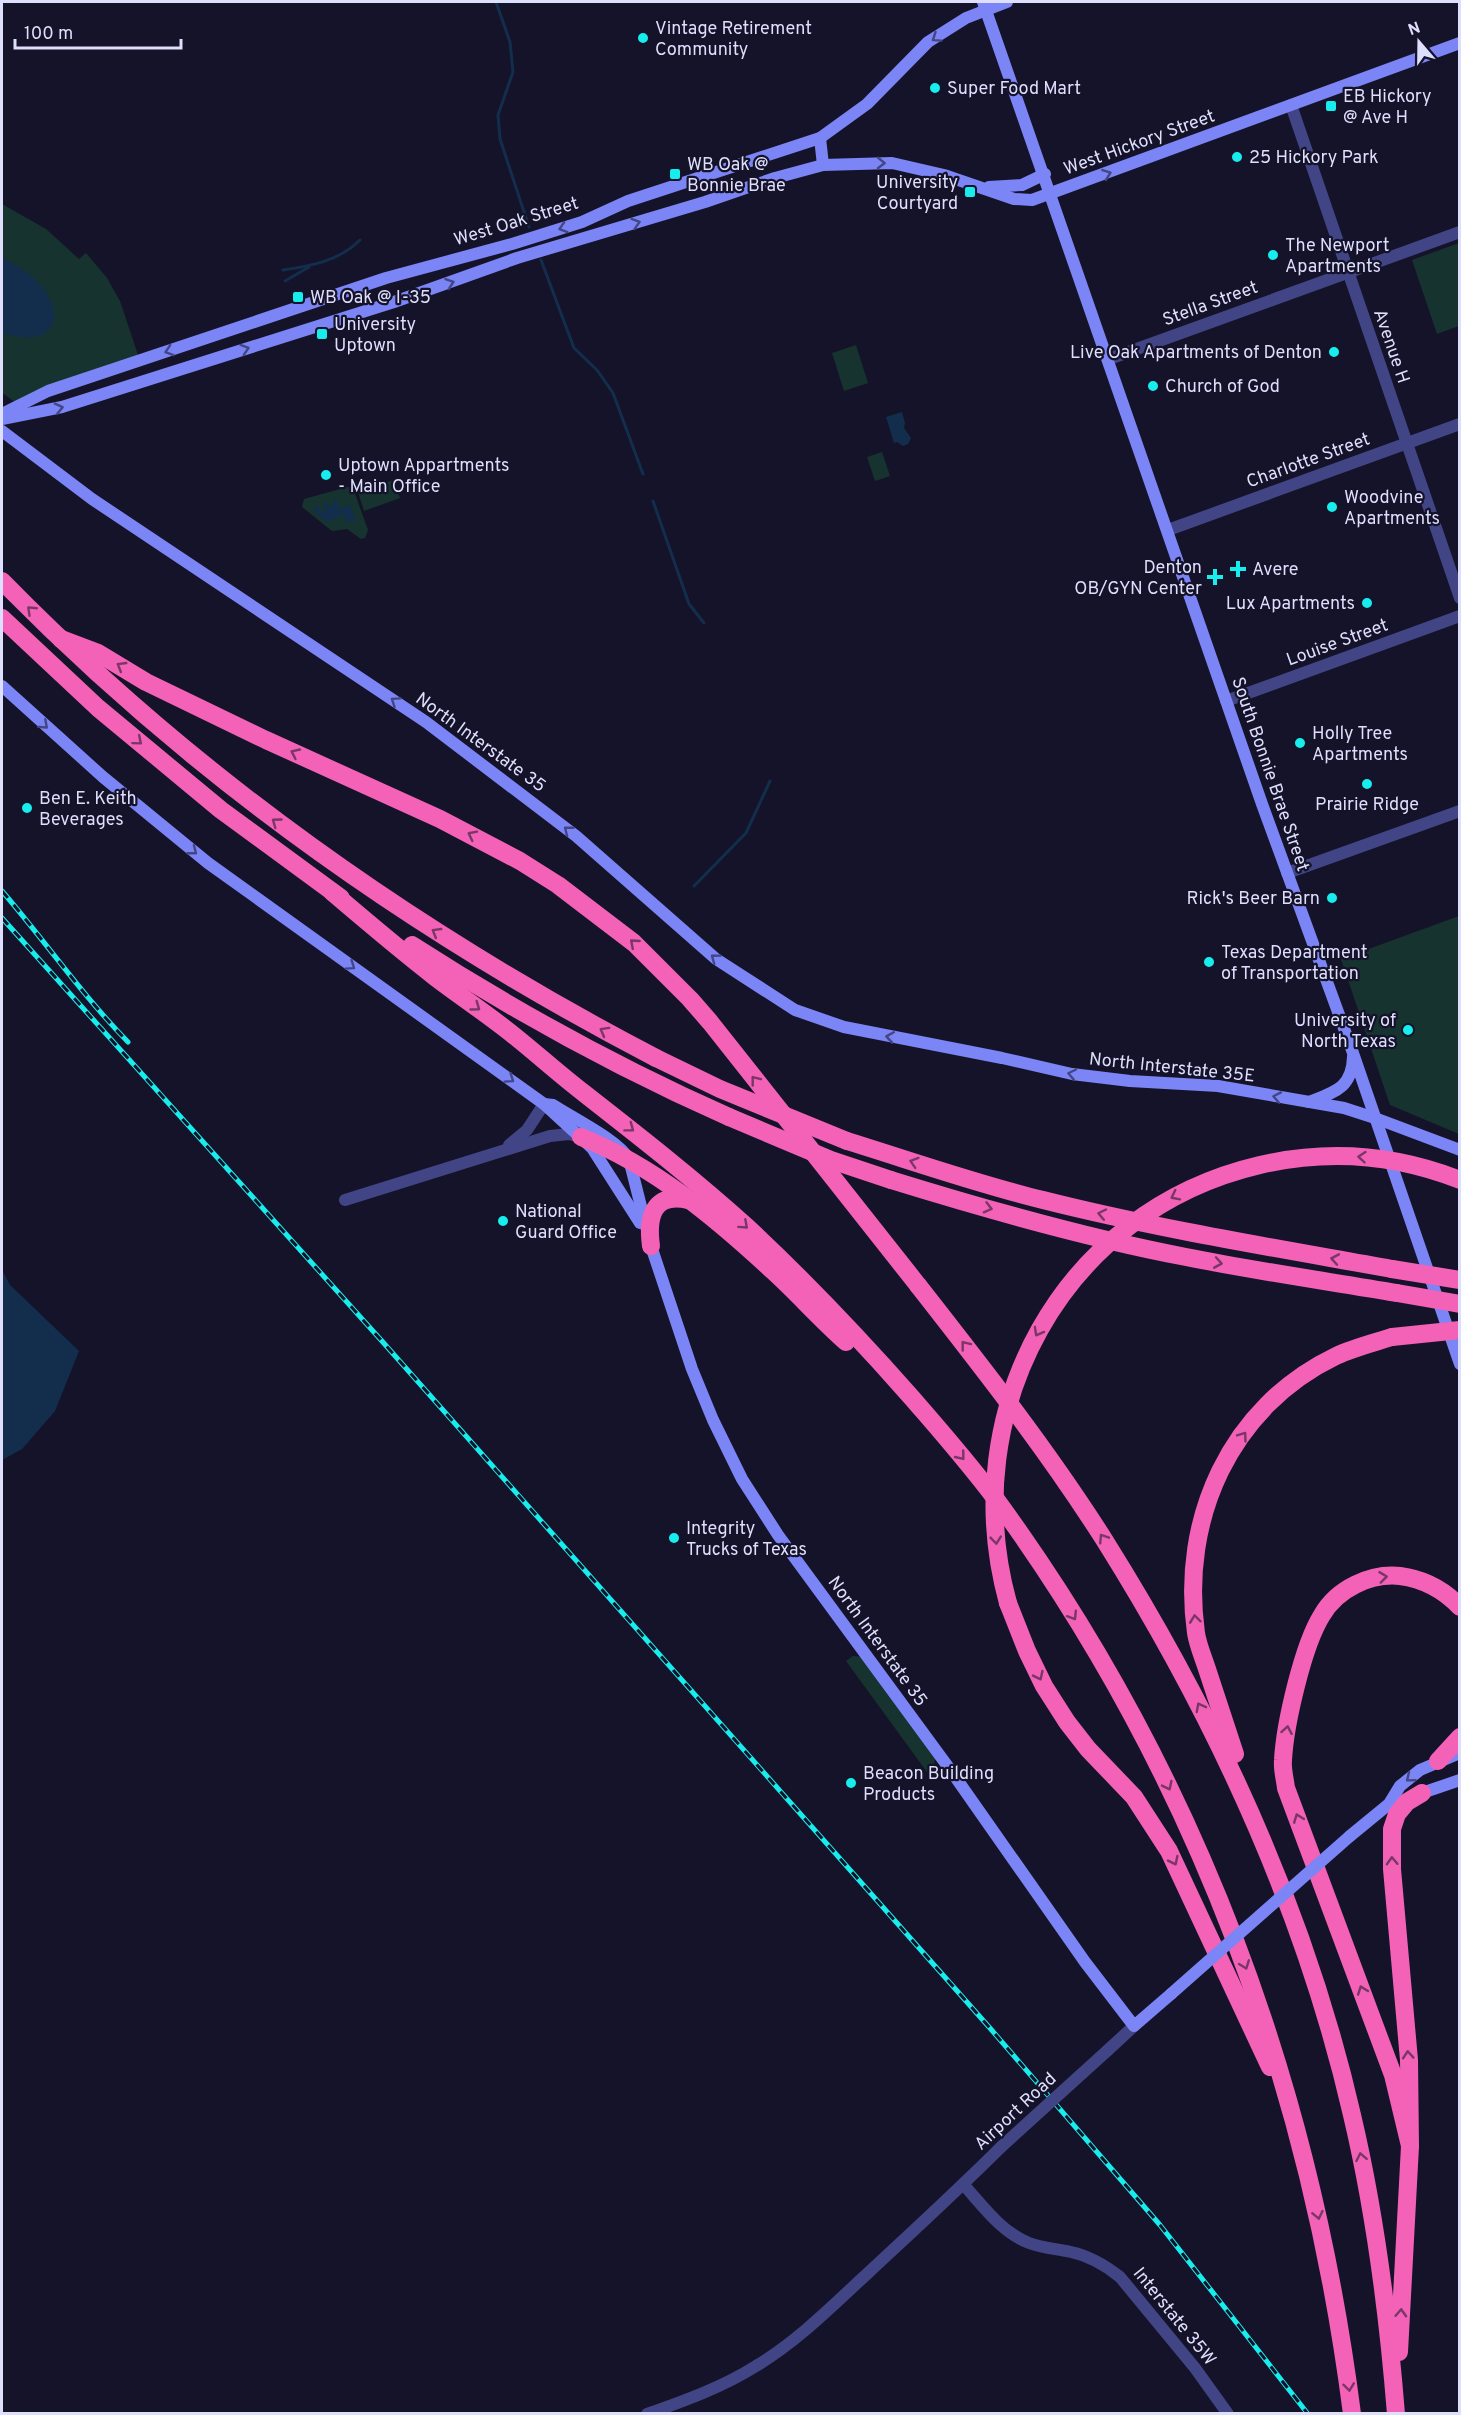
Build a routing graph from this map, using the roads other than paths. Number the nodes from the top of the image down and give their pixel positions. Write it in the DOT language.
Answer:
graph roads {
  1 [pos="1007,2"];
  2 [pos="985,5"];
  3 [pos="1460,44"];
  4 [pos="1291,105"];
  5 [pos="820,138"];
  6 [pos="823,165"];
  7 [pos="1045,174"];
  8 [pos="982,187"];
  9 [pos="1052,194"];
  10 [pos="1460,232"];
  11 [pos="1348,272"];
  12 [pos="1108,359"];
  13 [pos="90,378"];
  14 [pos="96,397"];
  15 [pos="2,414"];
  16 [pos="2,419"];
  17 [pos="1460,424"];
  18 [pos="2,431"];
  19 [pos="1407,443"];
  20 [pos="1168,530"];
  21 [pos="2,581"];
  22 [pos="1460,598"];
  23 [pos="1460,616"];
  24 [pos="2,618"];
  25 [pos="61,639"];
  26 [pos="2,686"];
  27 [pos="1226,701"];
  28 [pos="1460,811"];
  29 [pos="1287,873"];
  30 [pos="332,892"];
  31 [pos="948,1048"];
  32 [pos="1353,1053"];
  33 [pos="1308,1103"];
  34 [pos="544,1104"];
  35 [pos="1375,1118"];
  36 [pos="581,1137"];
  37 [pos="1460,1150"];
  38 [pos="497,1151"];
  39 [pos="629,1159"];
  40 [pos="1460,1180"];
  41 [pos="345,1200"];
  42 [pos="688,1200"];
  43 [pos="651,1246"];
  44 [pos="1460,1280"];
  45 [pos="1460,1304"];
  46 [pos="1460,1330"];
  47 [pos="1460,1365"];
  48 [pos="924,1412"];
  49 [pos="1460,1607"];
  50 [pos="1460,1737"];
  51 [pos="1460,1753"];
  52 [pos="1438,1761"];
  53 [pos="1460,1780"];
  54 [pos="1422,1793"];
  55 [pos="1389,1804"];
  56 [pos="1261,1836"];
  57 [pos="1134,2026"];
  58 [pos="1294,2118"];
  59 [pos="1410,2146"];
  60 [pos="963,2184"];
  61 [pos="647,2414"];
  62 [pos="1228,2414"];
  63 [pos="1352,2414"];
  64 [pos="1396,2414"];
  1 -- 2 [label="main road, West Oak Street"];
  2 -- 5 [label="main road, West Oak Street, one-way"];
  2 -- 7 [label="main road, South Bonnie Brae Street"];
  3 -- 4 [label="main road, West Hickory Street"];
  9 -- 4 [label="main road, West Hickory Street, one-way"];
  4 -- 11 [label="street, Avenue H"];
  5 -- 6 [label="main road"];
  5 -- 13 [label="main road, West Oak Street, one-way"];
  6 -- 8 [label="main road, West Hickory Street, one-way"];
  14 -- 6 [label="main road, West Oak Street, one-way"];
  7 -- 8 [label="main road"];
  7 -- 9 [label="main road, South Bonnie Brae Street"];
  8 -- 9 [label="main road, West Hickory Street"];
  9 -- 12 [label="main road, South Bonnie Brae Street"];
  10 -- 11 [label="street, Stella Street"];
  11 -- 12 [label="street, Stella Street"];
  11 -- 19 [label="street, Avenue H"];
  12 -- 20 [label="main road, South Bonnie Brae Street"];
  13 -- 14 [label="main road"];
  13 -- 15 [label="main road, West Oak Street"];
  16 -- 14 [label="main road, West Oak Street, one-way"];
  17 -- 19 [label="street, Charlotte Street"];
  31 -- 18 [label="main road, North Interstate 35, one-way"];
  19 -- 20 [label="street, Charlotte Street"];
  19 -- 22 [label="street, Avenue H"];
  20 -- 27 [label="main road, South Bonnie Brae Street"];
  25 -- 21 [label="highway, one-way"];
  23 -- 27 [label="street, Louise Street"];
  24 -- 30 [label="highway, one-way"];
  44 -- 25 [label="highway, one-way, bridge"];
  56 -- 25 [label="highway, one-way"];
  26 -- 34 [label="main road, North Interstate 35, one-way"];
  27 -- 29 [label="main road, South Bonnie Brae Street"];
  28 -- 29 [label="street"];
  29 -- 32 [label="main road, South Bonnie Brae Street"];
  30 -- 45 [label="highway, one-way, bridge"];
  30 -- 48 [label="highway, one-way"];
  33 -- 31 [label="main road, North Interstate 35E, one-way"];
  32 -- 33 [label="main road"];
  32 -- 35 [label="main road, South Bonnie Brae Street"];
  33 -- 35 [label="main road, North Interstate 35E"];
  34 -- 36 [label="main road, North Interstate 35"];
  34 -- 38 [label="street"];
  34 -- 39 [label="main road, North Interstate 35"];
  35 -- 37 [label="main road, North Interstate 35E"];
  35 -- 47 [label="main road, South Bonnie Brae Street"];
  36 -- 38 [label="street"];
  36 -- 39 [label="highway"];
  36 -- 43 [label="main road, North Interstate 35"];
  38 -- 41 [label="street"];
  39 -- 42 [label="highway"];
  39 -- 43 [label="main road, North Interstate 35"];
  40 -- 58 [label="highway, one-way, bridge"];
  42 -- 43 [label="highway"];
  42 -- 48 [label="highway"];
  43 -- 57 [label="main road, North Interstate 35"];
  56 -- 46 [label="highway, one-way, bridge"];
  48 -- 58 [label="highway, one-way"];
  59 -- 49 [label="highway, one-way"];
  50 -- 52 [label="highway"];
  51 -- 52 [label="main road, Airport Road"];
  52 -- 55 [label="main road, Airport Road, one-way"];
  53 -- 54 [label="main road, Airport Road"];
  54 -- 55 [label="main road, Airport Road"];
  59 -- 54 [label="highway, one-way"];
  55 -- 57 [label="main road, Airport Road, bridge"];
  64 -- 56 [label="highway, one-way"];
  57 -- 60 [label="street, Airport Road, bridge"];
  58 -- 63 [label="highway, one-way"];
  64 -- 59 [label="highway, one-way"];
  60 -- 61 [label="street, Airport Road"];
  60 -- 62 [label="street, Interstate 35W"];
}
